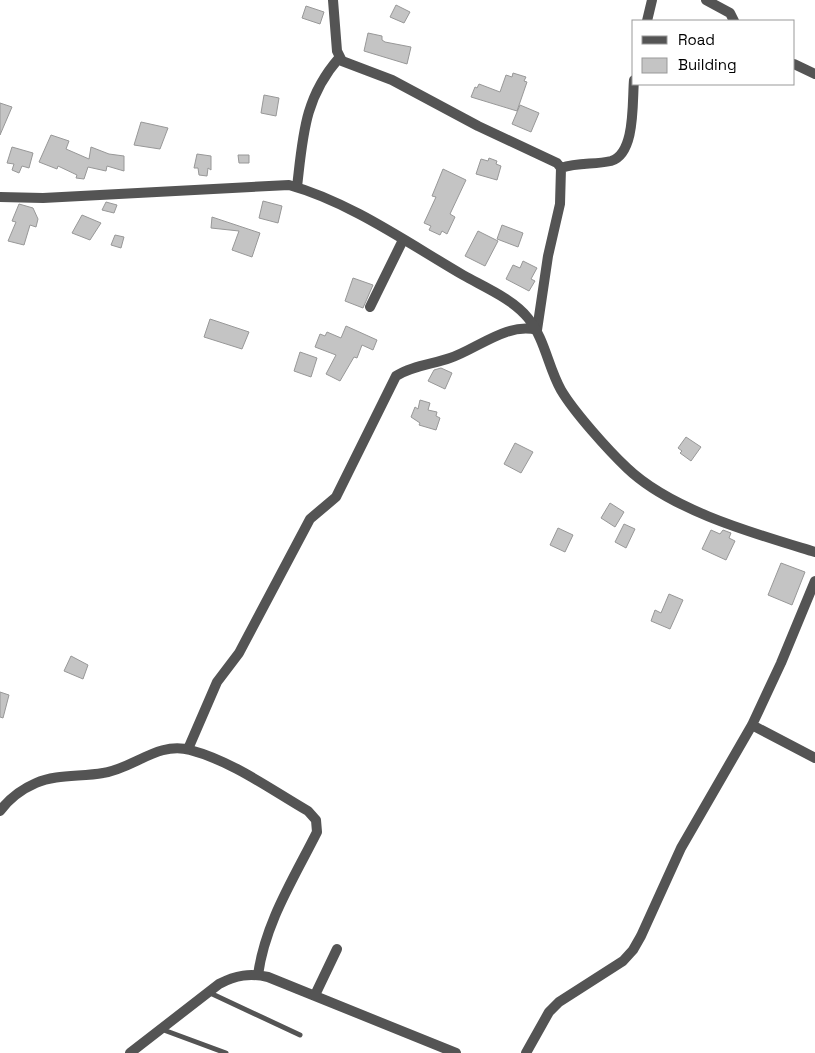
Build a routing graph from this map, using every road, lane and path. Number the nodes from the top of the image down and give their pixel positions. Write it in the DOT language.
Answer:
graph roads {
  1 [pos="333,0"];
  2 [pos="652,0"];
  3 [pos="706,0"];
  4 [pos="646,20"];
  5 [pos="734,20"];
  6 [pos="339,58"];
  7 [pos="795,64"];
  8 [pos="815,74"];
  9 [pos="634,85"];
  10 [pos="561,168"];
  11 [pos="297,187"];
  12 [pos="0,197"];
  13 [pos="403,240"];
  14 [pos="370,307"];
  15 [pos="537,330"];
  16 [pos="815,552"];
  17 [pos="815,580"];
  18 [pos="752,725"];
  19 [pos="188,749"];
  20 [pos="815,758"];
  21 [pos="0,811"];
  22 [pos="337,949"];
  23 [pos="258,975"];
  24 [pos="208,992"];
  25 [pos="315,995"];
  26 [pos="161,1029"];
  27 [pos="300,1035"];
  28 [pos="130,1053"];
  29 [pos="226,1053"];
  30 [pos="456,1053"];
  31 [pos="526,1053"];
  1 -- 6 [label="street"];
  2 -- 4 [label="street"];
  3 -- 5 [label="street"];
  6 -- 10 [label="street"];
  6 -- 11 [label="street"];
  7 -- 8 [label="street"];
  9 -- 10 [label="street"];
  10 -- 15 [label="street"];
  11 -- 12 [label="street"];
  11 -- 13 [label="street"];
  13 -- 14 [label="street"];
  13 -- 15 [label="street"];
  15 -- 16 [label="street"];
  15 -- 19 [label="street"];
  17 -- 18 [label="street"];
  18 -- 20 [label="street"];
  18 -- 31 [label="street"];
  19 -- 21 [label="street"];
  19 -- 23 [label="street"];
  22 -- 25 [label="street"];
  23 -- 24 [label="street"];
  23 -- 25 [label="street"];
  24 -- 26 [label="street"];
  24 -- 27 [label="lane"];
  25 -- 30 [label="street"];
  26 -- 28 [label="street"];
  26 -- 29 [label="lane"];
}
